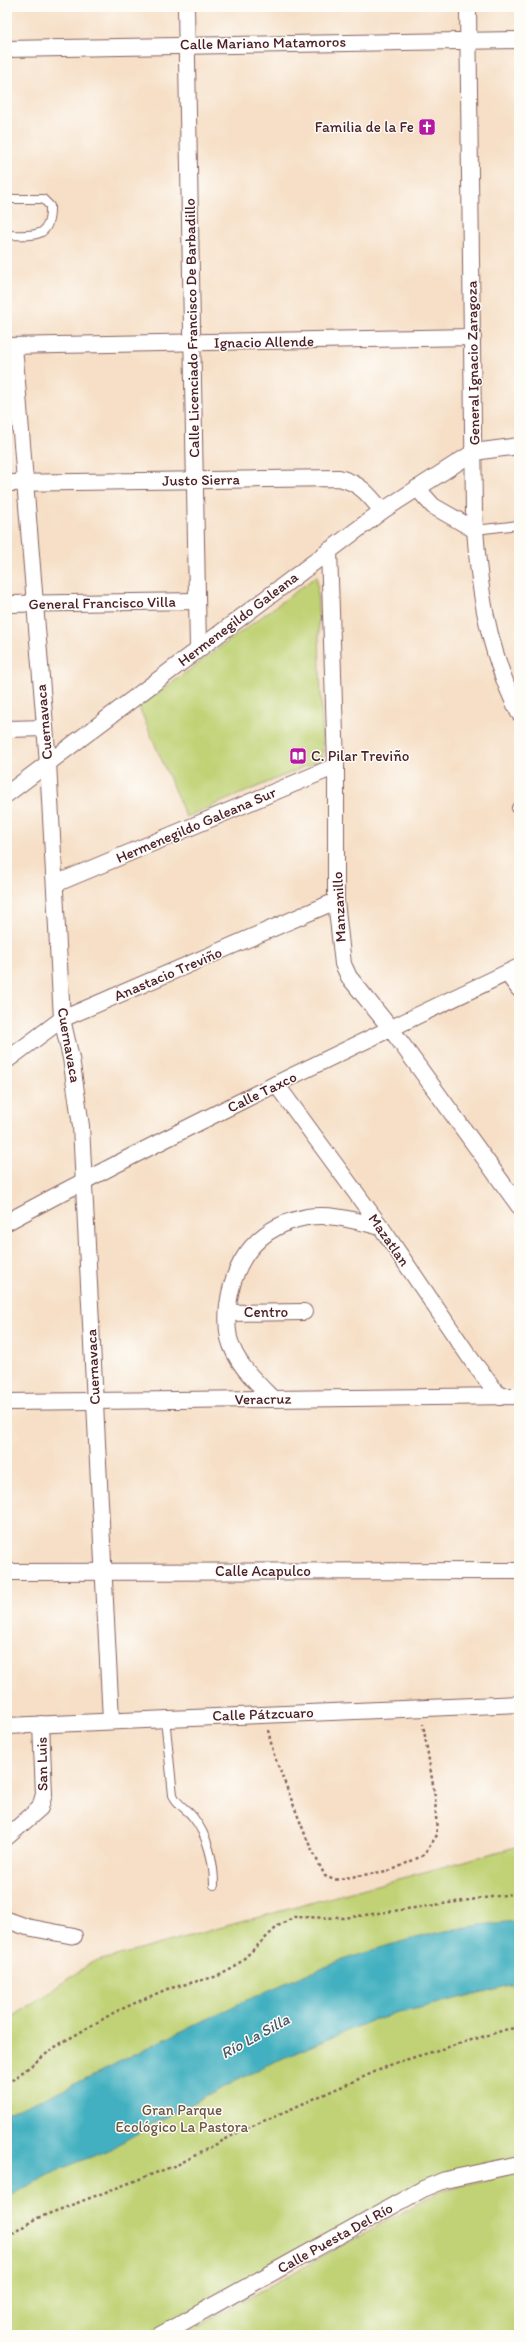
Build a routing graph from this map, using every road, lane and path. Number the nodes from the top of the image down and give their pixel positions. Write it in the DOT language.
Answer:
graph roads {
  1 [pos="186,7"];
  2 [pos="468,7"];
  3 [pos="469,39"];
  4 [pos="519,40"];
  5 [pos="187,44"];
  6 [pos="7,49"];
  7 [pos="7,199"];
  8 [pos="7,235"];
  9 [pos="473,337"];
  10 [pos="191,344"];
  11 [pos="10,346"];
  12 [pos="519,446"];
  13 [pos="474,452"];
  14 [pos="195,480"];
  15 [pos="7,482"];
  16 [pos="24,482"];
  17 [pos="417,488"];
  18 [pos="382,511"];
  19 [pos="519,525"];
  20 [pos="475,530"];
  21 [pos="329,550"];
  22 [pos="197,601"];
  23 [pos="7,604"];
  24 [pos="34,604"];
  25 [pos="198,649"];
  26 [pos="519,713"];
  27 [pos="45,728"];
  28 [pos="7,729"];
  29 [pos="48,763"];
  30 [pos="336,766"];
  31 [pos="7,794"];
  32 [pos="519,806"];
  33 [pos="519,815"];
  34 [pos="55,884"];
  35 [pos="336,901"];
  36 [pos="513,970"];
  37 [pos="519,989"];
  38 [pos="62,1019"];
  39 [pos="391,1029"];
  40 [pos="7,1060"];
  41 [pos="276,1084"];
  42 [pos="85,1180"];
  43 [pos="519,1206"];
  44 [pos="7,1222"];
  45 [pos="381,1227"];
  46 [pos="304,1312"];
  47 [pos="228,1313"];
  48 [pos="519,1396"];
  49 [pos="500,1397"];
  50 [pos="273,1399"];
  51 [pos="95,1401"];
  52 [pos="7,1402"];
  53 [pos="519,1571"];
  54 [pos="7,1572"];
  55 [pos="103,1572"];
  56 [pos="519,1704"];
  57 [pos="420,1708"];
  58 [pos="265,1714"];
  59 [pos="165,1718"];
  60 [pos="110,1720"];
  61 [pos="41,1724"];
  62 [pos="7,1726"];
  63 [pos="7,1837"];
  64 [pos="214,1885"];
  65 [pos="519,1893"];
  66 [pos="7,1920"];
  67 [pos="74,1936"];
  68 [pos="519,2028"];
  69 [pos="7,2084"];
  70 [pos="519,2164"];
  71 [pos="7,2237"];
  72 [pos="160,2335"];
  1 -- 5 [label="street, Calle Licenciado Francisco De Barbadillo"];
  2 -- 3 [label="street, General Ignacio Zaragoza"];
  3 -- 4 [label="street, Calle Mariano Matamoros"];
  3 -- 5 [label="street, Calle Mariano Matamoros"];
  3 -- 9 [label="street, General Ignacio Zaragoza"];
  5 -- 6 [label="street, Calle Mariano Matamoros"];
  5 -- 10 [label="street, Calle Licenciado Francisco De Barbadillo"];
  7 -- 8 [label="lane"];
  9 -- 10 [label="street, Ignacio Allende"];
  9 -- 13 [label="street, General Ignacio Zaragoza"];
  10 -- 11 [label="street, Ignacio Allende"];
  10 -- 14 [label="street, Calle Licenciado Francisco De Barbadillo"];
  11 -- 16 [label="street, Cuernavaca"];
  12 -- 13 [label="street"];
  13 -- 17 [label="street, Hermenegildo Galeana"];
  13 -- 20 [label="street, General Ignacio Zaragoza"];
  14 -- 16 [label="street, Justo Sierra"];
  14 -- 18 [label="street, Justo Sierra"];
  14 -- 22 [label="street, Calle Licenciado Francisco De Barbadillo"];
  15 -- 16 [label="street, Justo Sierra"];
  16 -- 24 [label="street, Cuernavaca"];
  17 -- 18 [label="street, Hermenegildo Galeana"];
  17 -- 20 [label="street"];
  18 -- 21 [label="street, Hermenegildo Galeana"];
  19 -- 20 [label="lane"];
  20 -- 26 [label="street, General Ignacio Zaragoza"];
  21 -- 25 [label="street, Hermenegildo Galeana"];
  21 -- 30 [label="street, Manzanillo"];
  22 -- 24 [label="street, General Francisco Villa"];
  22 -- 25 [label="street, Calle Licenciado Francisco De Barbadillo"];
  23 -- 24 [label="street, General Francisco Villa"];
  24 -- 27 [label="street, Cuernavaca"];
  25 -- 29 [label="street, Hermenegildo Galeana"];
  27 -- 28 [label="street"];
  27 -- 29 [label="street, Cuernavaca"];
  29 -- 31 [label="street, Hermenegildo Galeana"];
  29 -- 34 [label="street, Cuernavaca"];
  30 -- 34 [label="street, Hermenegildo Galeana Sur"];
  30 -- 35 [label="street, Manzanillo"];
  32 -- 33 [label="lane"];
  34 -- 38 [label="street, Cuernavaca"];
  35 -- 38 [label="street, Anastacio Treviño"];
  35 -- 39 [label="street, Manzanillo"];
  36 -- 37 [label="street"];
  36 -- 39 [label="street, Calle Taxco"];
  38 -- 40 [label="street, Anastacio Treviño"];
  38 -- 42 [label="street, Cuernavaca"];
  39 -- 41 [label="street, Calle Taxco"];
  39 -- 43 [label="street, Manzanillo"];
  41 -- 42 [label="street, Calle Taxco"];
  41 -- 45 [label="street, Mazatlan"];
  42 -- 44 [label="street, Calle Taxco"];
  42 -- 51 [label="street, Cuernavaca"];
  45 -- 47 [label="street"];
  45 -- 49 [label="street, Mazatlan"];
  46 -- 47 [label="street, Centro"];
  47 -- 50 [label="street"];
  48 -- 49 [label="street, Veracruz"];
  49 -- 50 [label="street, Veracruz"];
  50 -- 51 [label="street, Veracruz"];
  51 -- 52 [label="street, Veracruz"];
  51 -- 55 [label="street, Cuernavaca"];
  53 -- 55 [label="street, Calle Acapulco"];
  54 -- 55 [label="street, Calle Acapulco"];
  55 -- 60 [label="street, Cuernavaca"];
  56 -- 57 [label="street, Calle Pátzcuaro"];
  57 -- 58 [label="street, Calle Pátzcuaro"];
  57 -- 58 [label="path"];
  58 -- 59 [label="street, Calle Pátzcuaro"];
  59 -- 60 [label="street, Calle Pátzcuaro"];
  59 -- 64 [label="lane"];
  60 -- 61 [label="street, Calle Pátzcuaro"];
  61 -- 62 [label="street, Calle Pátzcuaro"];
  61 -- 63 [label="street, San Luis"];
  65 -- 69 [label="path"];
  66 -- 67 [label="street"];
  68 -- 71 [label="path"];
  70 -- 72 [label="street, Calle Puesta Del Río"];
}
